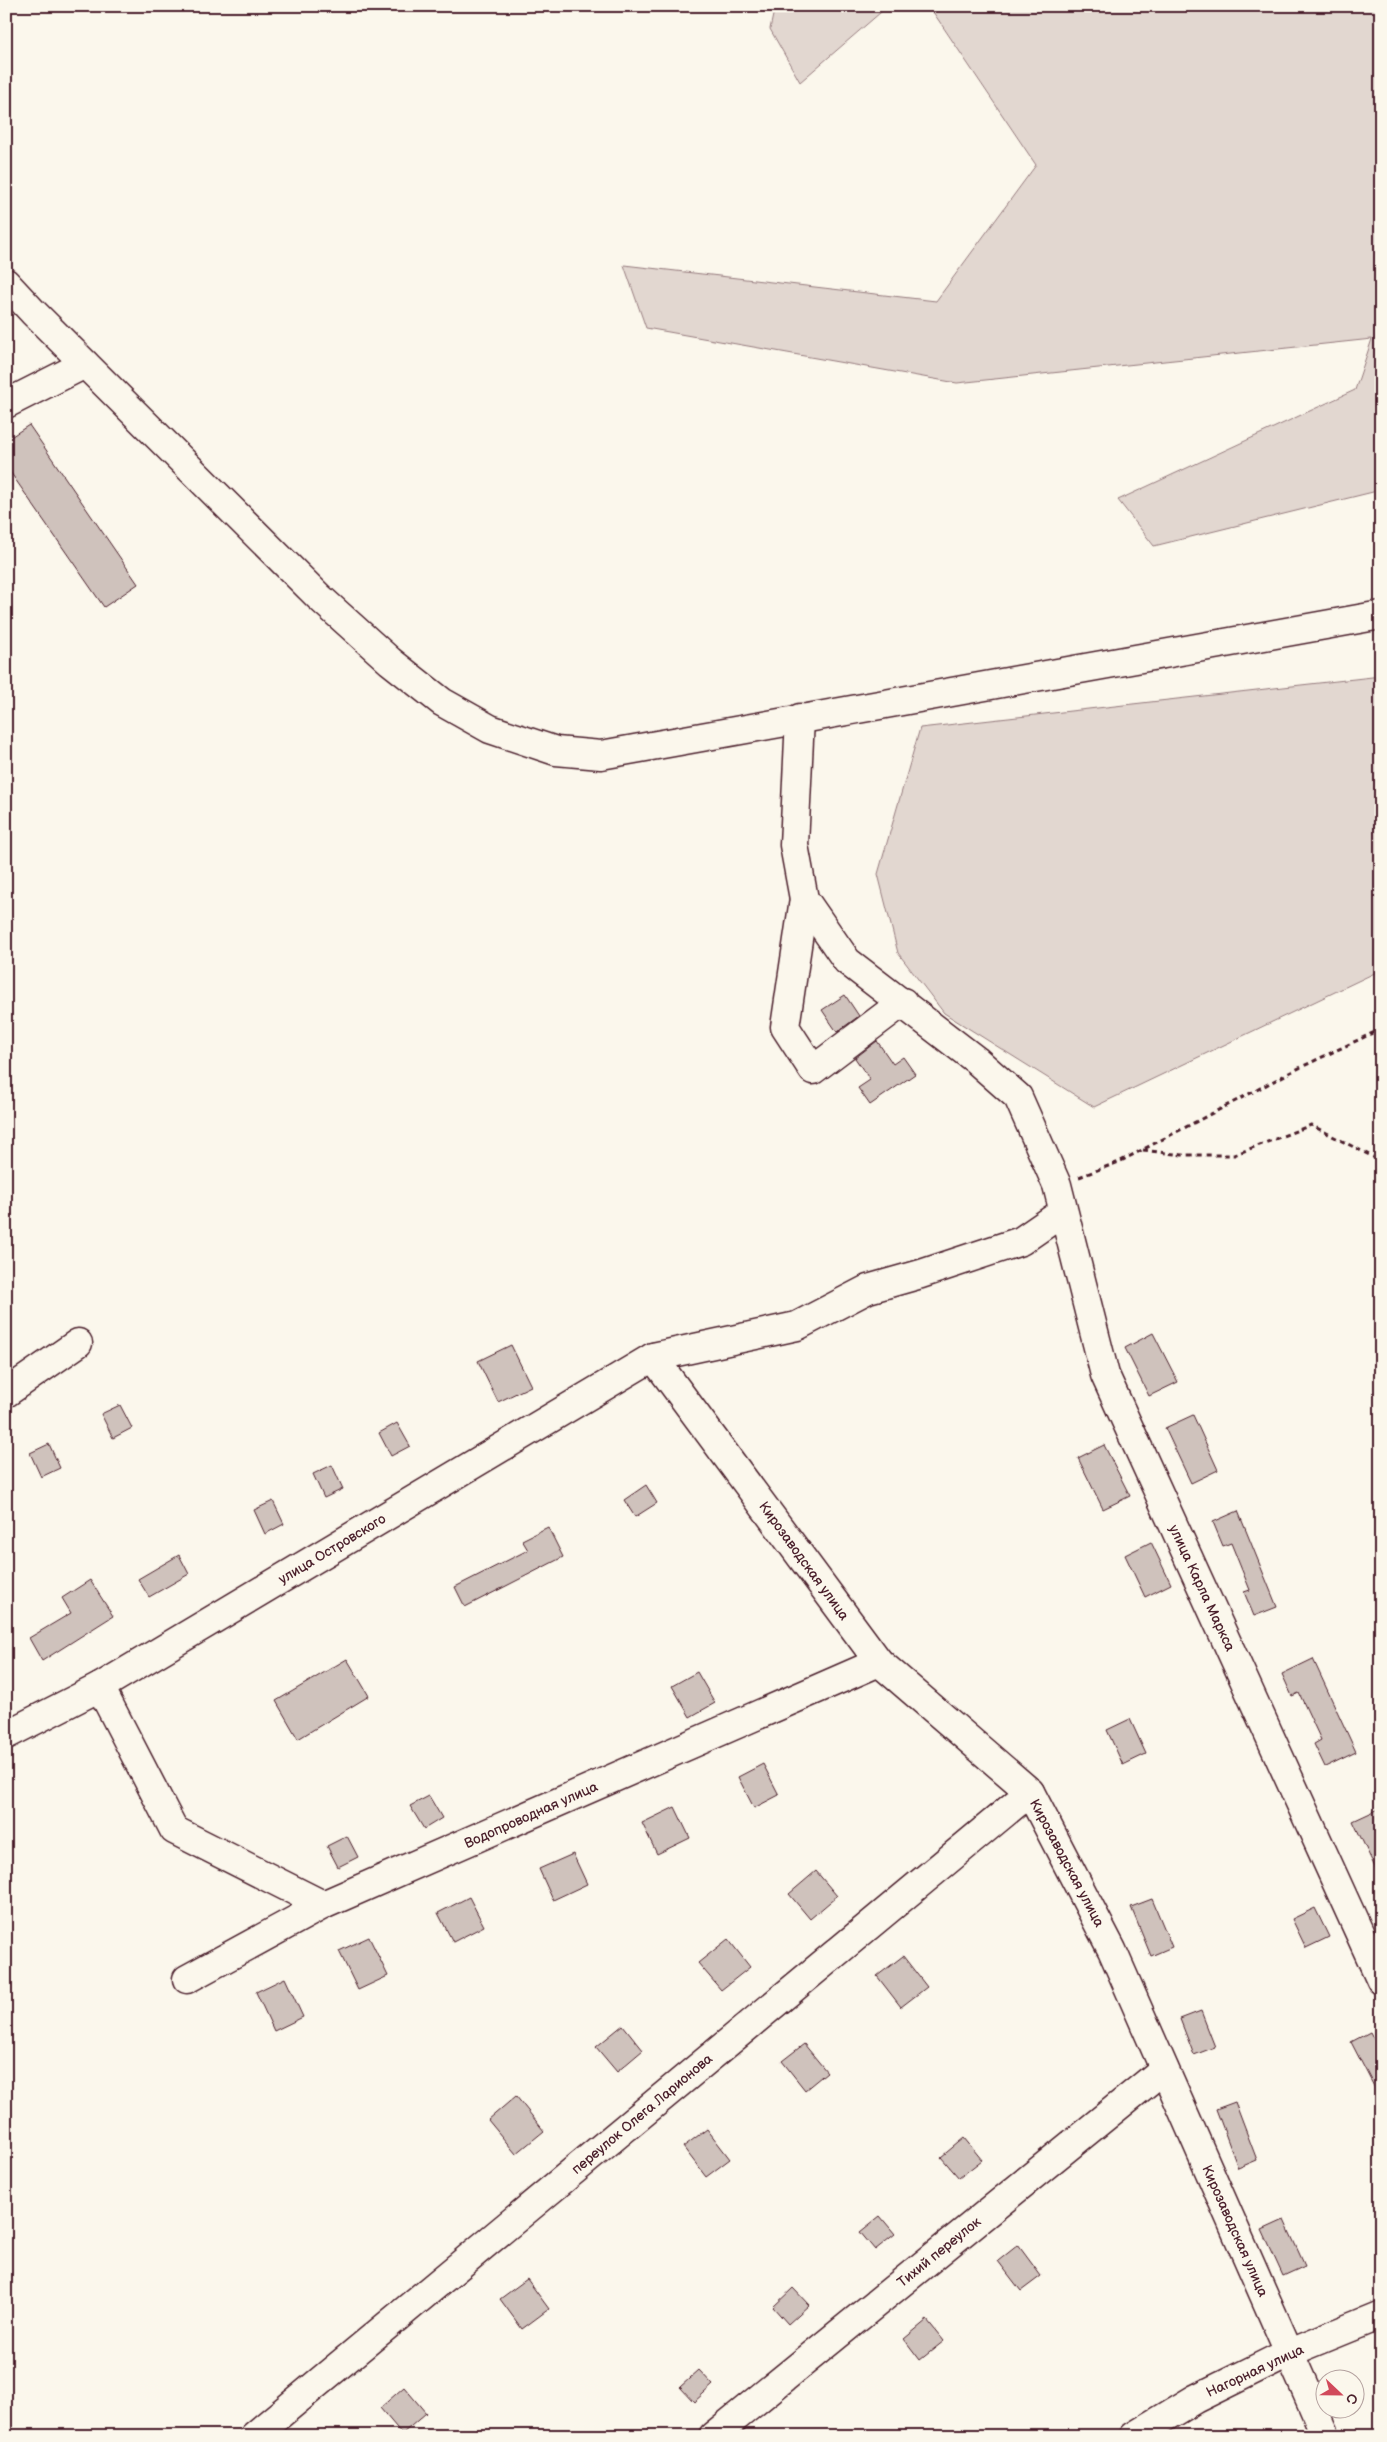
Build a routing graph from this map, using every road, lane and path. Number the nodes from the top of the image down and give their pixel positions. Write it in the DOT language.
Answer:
graph roads {
  1 [pos="6,283"];
  2 [pos="85,364"];
  3 [pos="6,404"];
  4 [pos="1381,615"];
  5 [pos="800,718"];
  6 [pos="804,899"];
  7 [pos="903,1002"];
  8 [pos="1381,1029"];
  9 [pos="1142,1150"];
  10 [pos="1381,1161"];
  11 [pos="1057,1184"];
  12 [pos="1063,1212"];
  13 [pos="78,1343"];
  14 [pos="653,1357"];
  15 [pos="6,1393"];
  16 [pos="879,1662"];
  17 [pos="100,1688"];
  18 [pos="6,1735"];
  19 [pos="1030,1792"];
  20 [pos="323,1905"];
  21 [pos="188,1979"];
  22 [pos="1381,1980"];
  23 [pos="1164,2069"];
  24 [pos="1381,2316"];
  25 [pos="1288,2353"];
  26 [pos="254,2436"];
  27 [pos="714,2436"];
  28 [pos="1134,2436"];
  29 [pos="1326,2436"];
  1 -- 2 [label="street"];
  2 -- 3 [label="street"];
  2 -- 5 [label="street"];
  4 -- 5 [label="street"];
  5 -- 6 [label="street"];
  6 -- 7 [label="street, улица Карла Маркса"];
  6 -- 7 [label="street"];
  7 -- 11 [label="street, улица Карла Маркса"];
  8 -- 9 [label="path"];
  9 -- 10 [label="path"];
  9 -- 11 [label="path"];
  11 -- 12 [label="street, улица Карла Маркса"];
  12 -- 14 [label="street, улица Островского"];
  12 -- 22 [label="street, улица Карла Маркса"];
  13 -- 15 [label="street"];
  14 -- 16 [label="street, Кирозаводская улица"];
  14 -- 17 [label="street, улица Островского"];
  16 -- 19 [label="street, Кирозаводская улица"];
  16 -- 20 [label="street, Водопроводная улица"];
  17 -- 18 [label="street, улица Островского"];
  17 -- 20 [label="street"];
  19 -- 23 [label="street, Кирозаводская улица"];
  19 -- 26 [label="street, переулок Олега Ларионова"];
  20 -- 21 [label="street, Водопроводная улица"];
  23 -- 25 [label="street, Кирозаводская улица"];
  23 -- 27 [label="street, Тихий переулок"];
  24 -- 25 [label="street, Нагорная улица"];
  25 -- 28 [label="street, Нагорная улица"];
  25 -- 29 [label="street, Кирозаводская улица"];
}
